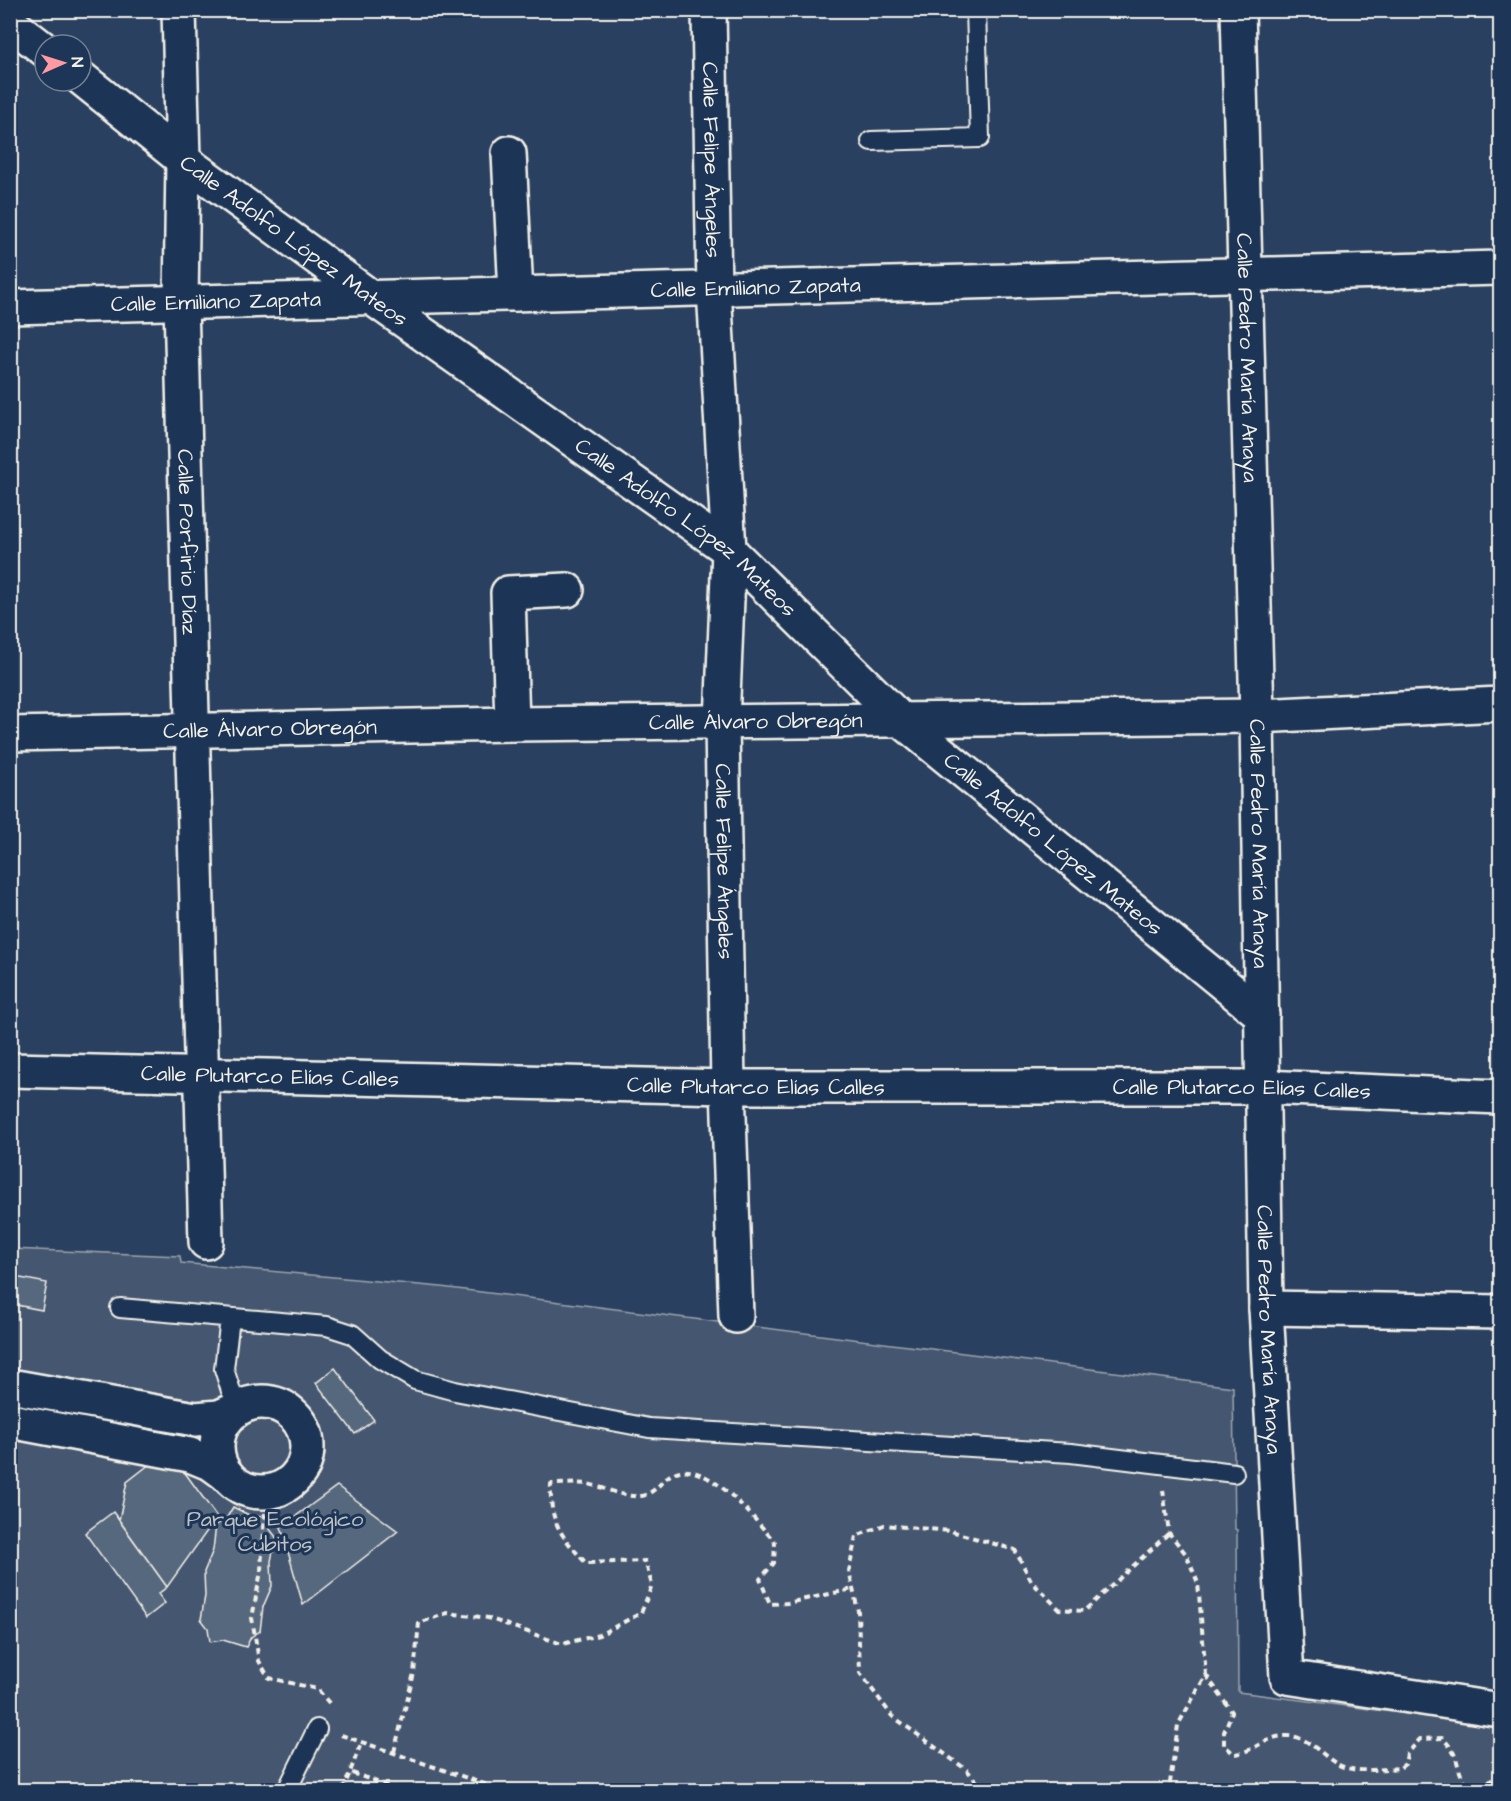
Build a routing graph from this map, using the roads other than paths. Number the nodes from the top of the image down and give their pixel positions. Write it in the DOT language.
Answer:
graph roads {
  1 [pos="179,10"];
  2 [pos="709,10"];
  3 [pos="976,10"];
  4 [pos="1238,10"];
  5 [pos="10,23"];
  6 [pos="33,41"];
  7 [pos="93,88"];
  8 [pos="871,141"];
  9 [pos="509,153"];
  10 [pos="183,159"];
  11 [pos="1500,268"];
  12 [pos="1246,275"];
  13 [pos="714,289"];
  14 [pos="516,294"];
  15 [pos="372,298"];
  16 [pos="181,303"];
  17 [pos="10,307"];
  18 [pos="729,550"];
  19 [pos="567,590"];
  20 [pos="1500,704"];
  21 [pos="1257,716"];
  22 [pos="900,719"];
  23 [pos="722,722"];
  24 [pos="512,724"];
  25 [pos="194,729"];
  26 [pos="10,734"];
  27 [pos="1262,1016"];
  28 [pos="10,1070"];
  29 [pos="202,1074"];
  30 [pos="728,1087"];
  31 [pos="1263,1087"];
  32 [pos="1500,1097"];
  33 [pos="206,1242"];
  34 [pos="120,1308"];
  35 [pos="1266,1308"];
  36 [pos="1500,1312"];
  37 [pos="736,1316"];
  38 [pos="230,1318"];
  39 [pos="10,1386"];
  40 [pos="238,1402"];
  41 [pos="15,1424"];
  42 [pos="1234,1473"];
  43 [pos="227,1475"];
  44 [pos="1500,1710"];
  45 [pos="317,1729"];
  46 [pos="287,1791"];
  1 -- 10 [label="street, Calle Porfirio Díaz"];
  2 -- 13 [label="street, Calle Felipe Ángeles"];
  3 -- 8 [label="lane"];
  4 -- 12 [label="street, Calle Pedro María Anaya"];
  5 -- 6 [label="street"];
  7 -- 10 [label="street, Calle Adolfo López Mateos"];
  9 -- 14 [label="street"];
  10 -- 15 [label="street, Calle Adolfo López Mateos"];
  10 -- 16 [label="street, Calle Porfirio Díaz"];
  11 -- 12 [label="street, Calle Emiliano Zapata"];
  12 -- 13 [label="street, Calle Emiliano Zapata"];
  12 -- 21 [label="street, Calle Pedro María Anaya"];
  13 -- 14 [label="street, Calle Emiliano Zapata"];
  13 -- 18 [label="street, Calle Felipe Ángeles"];
  14 -- 15 [label="street, Calle Emiliano Zapata"];
  15 -- 16 [label="street, Calle Emiliano Zapata"];
  15 -- 18 [label="street, Calle Adolfo López Mateos"];
  16 -- 17 [label="street, Calle Emiliano Zapata"];
  16 -- 25 [label="street, Calle Porfirio Díaz"];
  18 -- 22 [label="street, Calle Adolfo López Mateos"];
  18 -- 23 [label="street, Calle Felipe Ángeles"];
  19 -- 24 [label="street"];
  20 -- 21 [label="street, Calle Álvaro Obregón"];
  21 -- 22 [label="street, Calle Álvaro Obregón"];
  21 -- 27 [label="street, Calle Pedro María Anaya"];
  22 -- 23 [label="street, Calle Álvaro Obregón"];
  22 -- 27 [label="street, Calle Adolfo López Mateos"];
  23 -- 24 [label="street, Calle Álvaro Obregón"];
  23 -- 30 [label="street, Calle Felipe Ángeles"];
  24 -- 25 [label="street, Calle Álvaro Obregón"];
  25 -- 26 [label="street, Calle Álvaro Obregón"];
  25 -- 29 [label="street, Calle Porfirio Díaz"];
  27 -- 31 [label="street, Calle Pedro María Anaya"];
  28 -- 29 [label="street, Calle Plutarco Elías Calles"];
  29 -- 30 [label="street, Calle Plutarco Elías Calles"];
  29 -- 33 [label="street, Calle Porfirio Díaz"];
  30 -- 31 [label="street, Calle Plutarco Elías Calles"];
  30 -- 37 [label="street, Calle Felipe Ángeles"];
  31 -- 32 [label="street, Calle Plutarco Elías Calles"];
  31 -- 35 [label="street, Calle Pedro María Anaya"];
  34 -- 38 [label="lane"];
  35 -- 36 [label="street"];
  35 -- 44 [label="street, Calle Pedro María Anaya"];
  38 -- 40 [label="lane"];
  38 -- 42 [label="lane"];
  39 -- 40 [label="street"];
  40 -- 43 [label="street"];
  40 -- 43 [label="street"];
  41 -- 43 [label="street"];
  45 -- 46 [label="lane"];
}
